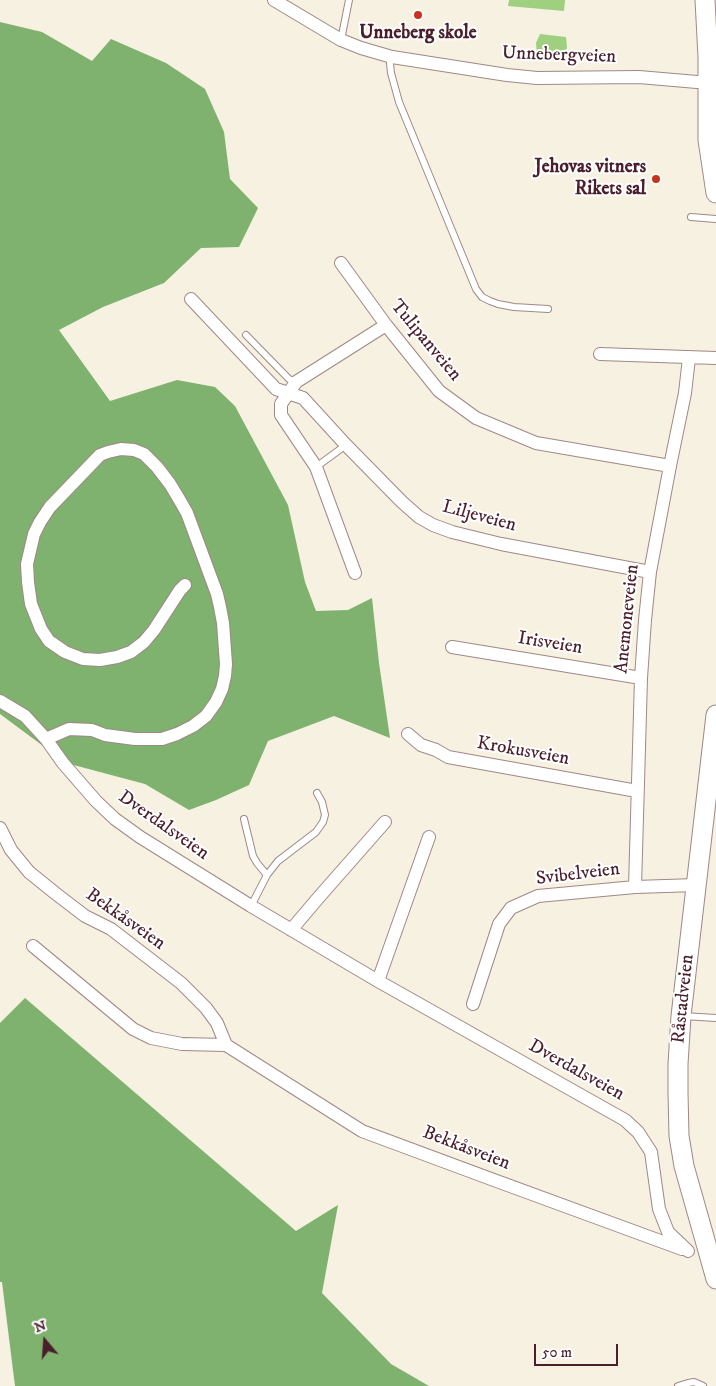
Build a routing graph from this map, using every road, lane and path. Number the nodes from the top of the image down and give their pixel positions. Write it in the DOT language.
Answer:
graph roads {
  1 [pos="274,0"];
  2 [pos="349,0"];
  3 [pos="705,0"];
  4 [pos="341,40"];
  5 [pos="392,57"];
  6 [pos="712,82"];
  7 [pos="716,193"];
  8 [pos="691,217"];
  9 [pos="716,219"];
  10 [pos="341,263"];
  11 [pos="191,299"];
  12 [pos="548,309"];
  13 [pos="386,324"];
  14 [pos="246,335"];
  15 [pos="600,354"];
  16 [pos="689,358"];
  17 [pos="716,358"];
  18 [pos="296,382"];
  19 [pos="289,394"];
  20 [pos="346,445"];
  21 [pos="670,466"];
  22 [pos="316,467"];
  23 [pos="650,572"];
  24 [pos="355,574"];
  25 [pos="185,585"];
  26 [pos="452,647"];
  27 [pos="641,678"];
  28 [pos="0,701"];
  29 [pos="716,715"];
  30 [pos="408,734"];
  31 [pos="46,739"];
  32 [pos="712,777"];
  33 [pos="638,792"];
  34 [pos="317,793"];
  35 [pos="244,819"];
  36 [pos="385,822"];
  37 [pos="0,828"];
  38 [pos="429,837"];
  39 [pos="267,875"];
  40 [pos="696,885"];
  41 [pos="635,886"];
  42 [pos="250,906"];
  43 [pos="291,930"];
  44 [pos="33,946"];
  45 [pos="378,981"];
  46 [pos="472,1004"];
  47 [pos="681,1016"];
  48 [pos="716,1018"];
  49 [pos="226,1045"];
  50 [pos="688,1251"];
  51 [pos="708,1251"];
  52 [pos="716,1279"];
  53 [pos="678,1386"];
  54 [pos="703,1386"];
  1 -- 4 [label="street, Unnebergveien"];
  2 -- 4 [label="lane"];
  3 -- 6 [label="main road"];
  4 -- 5 [label="street, Unnebergveien"];
  5 -- 6 [label="street, Unnebergveien"];
  5 -- 12 [label="lane"];
  6 -- 7 [label="main road"];
  8 -- 9 [label="lane"];
  10 -- 13 [label="street, Tulipanveien"];
  11 -- 19 [label="street, Liljeveien"];
  13 -- 18 [label="street"];
  13 -- 21 [label="street, Tulipanveien"];
  14 -- 18 [label="lane"];
  15 -- 16 [label="street"];
  16 -- 17 [label="street"];
  16 -- 21 [label="street, Anemoneveien"];
  18 -- 19 [label="street"];
  19 -- 20 [label="street, Liljeveien"];
  19 -- 22 [label="street"];
  20 -- 22 [label="lane"];
  20 -- 23 [label="street, Liljeveien"];
  21 -- 23 [label="street, Anemoneveien"];
  22 -- 24 [label="street"];
  23 -- 27 [label="street, Anemoneveien"];
  25 -- 31 [label="street"];
  26 -- 27 [label="street, Irisveien"];
  27 -- 33 [label="street, Anemoneveien"];
  28 -- 31 [label="street, Dverdalsveien"];
  29 -- 32 [label="main road, Råstadveien"];
  30 -- 33 [label="street, Krokusveien"];
  31 -- 42 [label="street, Dverdalsveien"];
  32 -- 40 [label="main road, Råstadveien"];
  33 -- 41 [label="street, Anemoneveien"];
  34 -- 39 [label="lane"];
  35 -- 39 [label="lane"];
  36 -- 43 [label="street"];
  37 -- 49 [label="street, Bekkåsveien"];
  38 -- 45 [label="street"];
  39 -- 42 [label="lane"];
  40 -- 41 [label="street, Svibelveien"];
  40 -- 47 [label="main road, Råstadveien"];
  41 -- 46 [label="street, Svibelveien"];
  42 -- 43 [label="street, Dverdalsveien"];
  43 -- 45 [label="street, Dverdalsveien"];
  44 -- 49 [label="street"];
  45 -- 50 [label="street, Dverdalsveien"];
  47 -- 48 [label="lane"];
  47 -- 51 [label="main road, Råstadveien"];
  49 -- 50 [label="street, Bekkåsveien"];
  50 -- 51 [label="street, Bekkåsveien"];
  51 -- 52 [label="main road, Råstadveien"];
  53 -- 54 [label="lane"];
}
